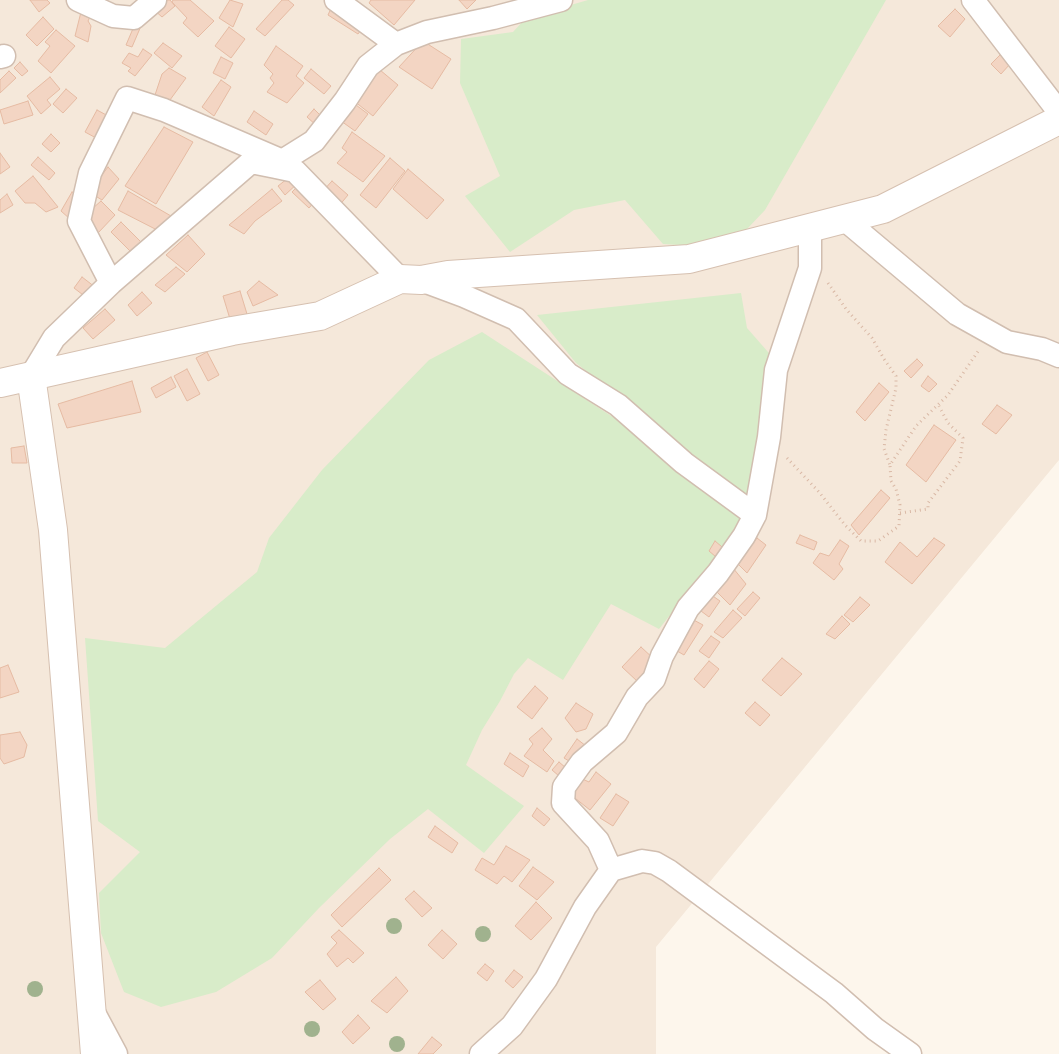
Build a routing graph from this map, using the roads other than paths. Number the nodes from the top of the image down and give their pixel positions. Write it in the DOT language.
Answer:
graph roads {
  1 [pos="78,0"];
  2 [pos="155,0"];
  3 [pos="336,0"];
  4 [pos="561,0"];
  5 [pos="973,0"];
  6 [pos="396,44"];
  7 [pos="1059,112"];
  8 [pos="1059,120"];
  9 [pos="279,164"];
  10 [pos="844,219"];
  11 [pos="810,228"];
  12 [pos="411,280"];
  13 [pos="111,283"];
  14 [pos="1059,356"];
  15 [pos="31,376"];
  16 [pos="0,383"];
  17 [pos="755,515"];
  18 [pos="611,870"];
  19 [pos="91,1007"];
  20 [pos="95,1054"];
  21 [pos="116,1054"];
  22 [pos="481,1054"];
  23 [pos="910,1054"];
  1 -- 2 [label="street"];
  3 -- 6 [label="street"];
  4 -- 6 [label="street"];
  5 -- 7 [label="street"];
  6 -- 9 [label="street"];
  8 -- 10 [label="main road"];
  9 -- 12 [label="street"];
  9 -- 13 [label="street"];
  9 -- 13 [label="street"];
  10 -- 11 [label="main road"];
  10 -- 14 [label="street"];
  11 -- 12 [label="main road"];
  11 -- 17 [label="street"];
  12 -- 15 [label="main road"];
  12 -- 17 [label="street"];
  13 -- 15 [label="street"];
  15 -- 16 [label="main road"];
  15 -- 19 [label="main road"];
  17 -- 18 [label="street"];
  18 -- 22 [label="street"];
  18 -- 23 [label="street"];
  19 -- 20 [label="main road"];
  19 -- 21 [label="street"];
}
